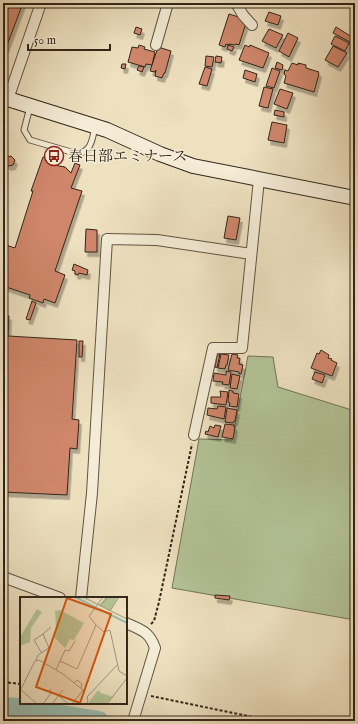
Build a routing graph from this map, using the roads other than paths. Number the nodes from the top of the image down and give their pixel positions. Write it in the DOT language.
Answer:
graph roads {
  1 [pos="42,3"];
  2 [pos="168,3"];
  3 [pos="236,3"];
  4 [pos="252,25"];
  5 [pos="156,45"];
  6 [pos="8,100"];
  7 [pos="30,106"];
  8 [pos="96,126"];
  9 [pos="259,179"];
  10 [pos="355,198"];
  11 [pos="251,254"];
  12 [pos="194,435"];
  13 [pos="3,577"];
  14 [pos="57,597"];
  15 [pos="81,597"];
  16 [pos="127,623"];
  17 [pos="133,721"];
  1 -- 6 [label="street"];
  2 -- 5 [label="street"];
  3 -- 4 [label="street"];
  6 -- 7 [label="street"];
  7 -- 8 [label="street"];
  7 -- 8 [label="lane"];
  8 -- 9 [label="street"];
  9 -- 10 [label="street"];
  9 -- 11 [label="street"];
  11 -- 12 [label="street"];
  11 -- 15 [label="street"];
  13 -- 14 [label="street"];
  16 -- 17 [label="street"];
}
